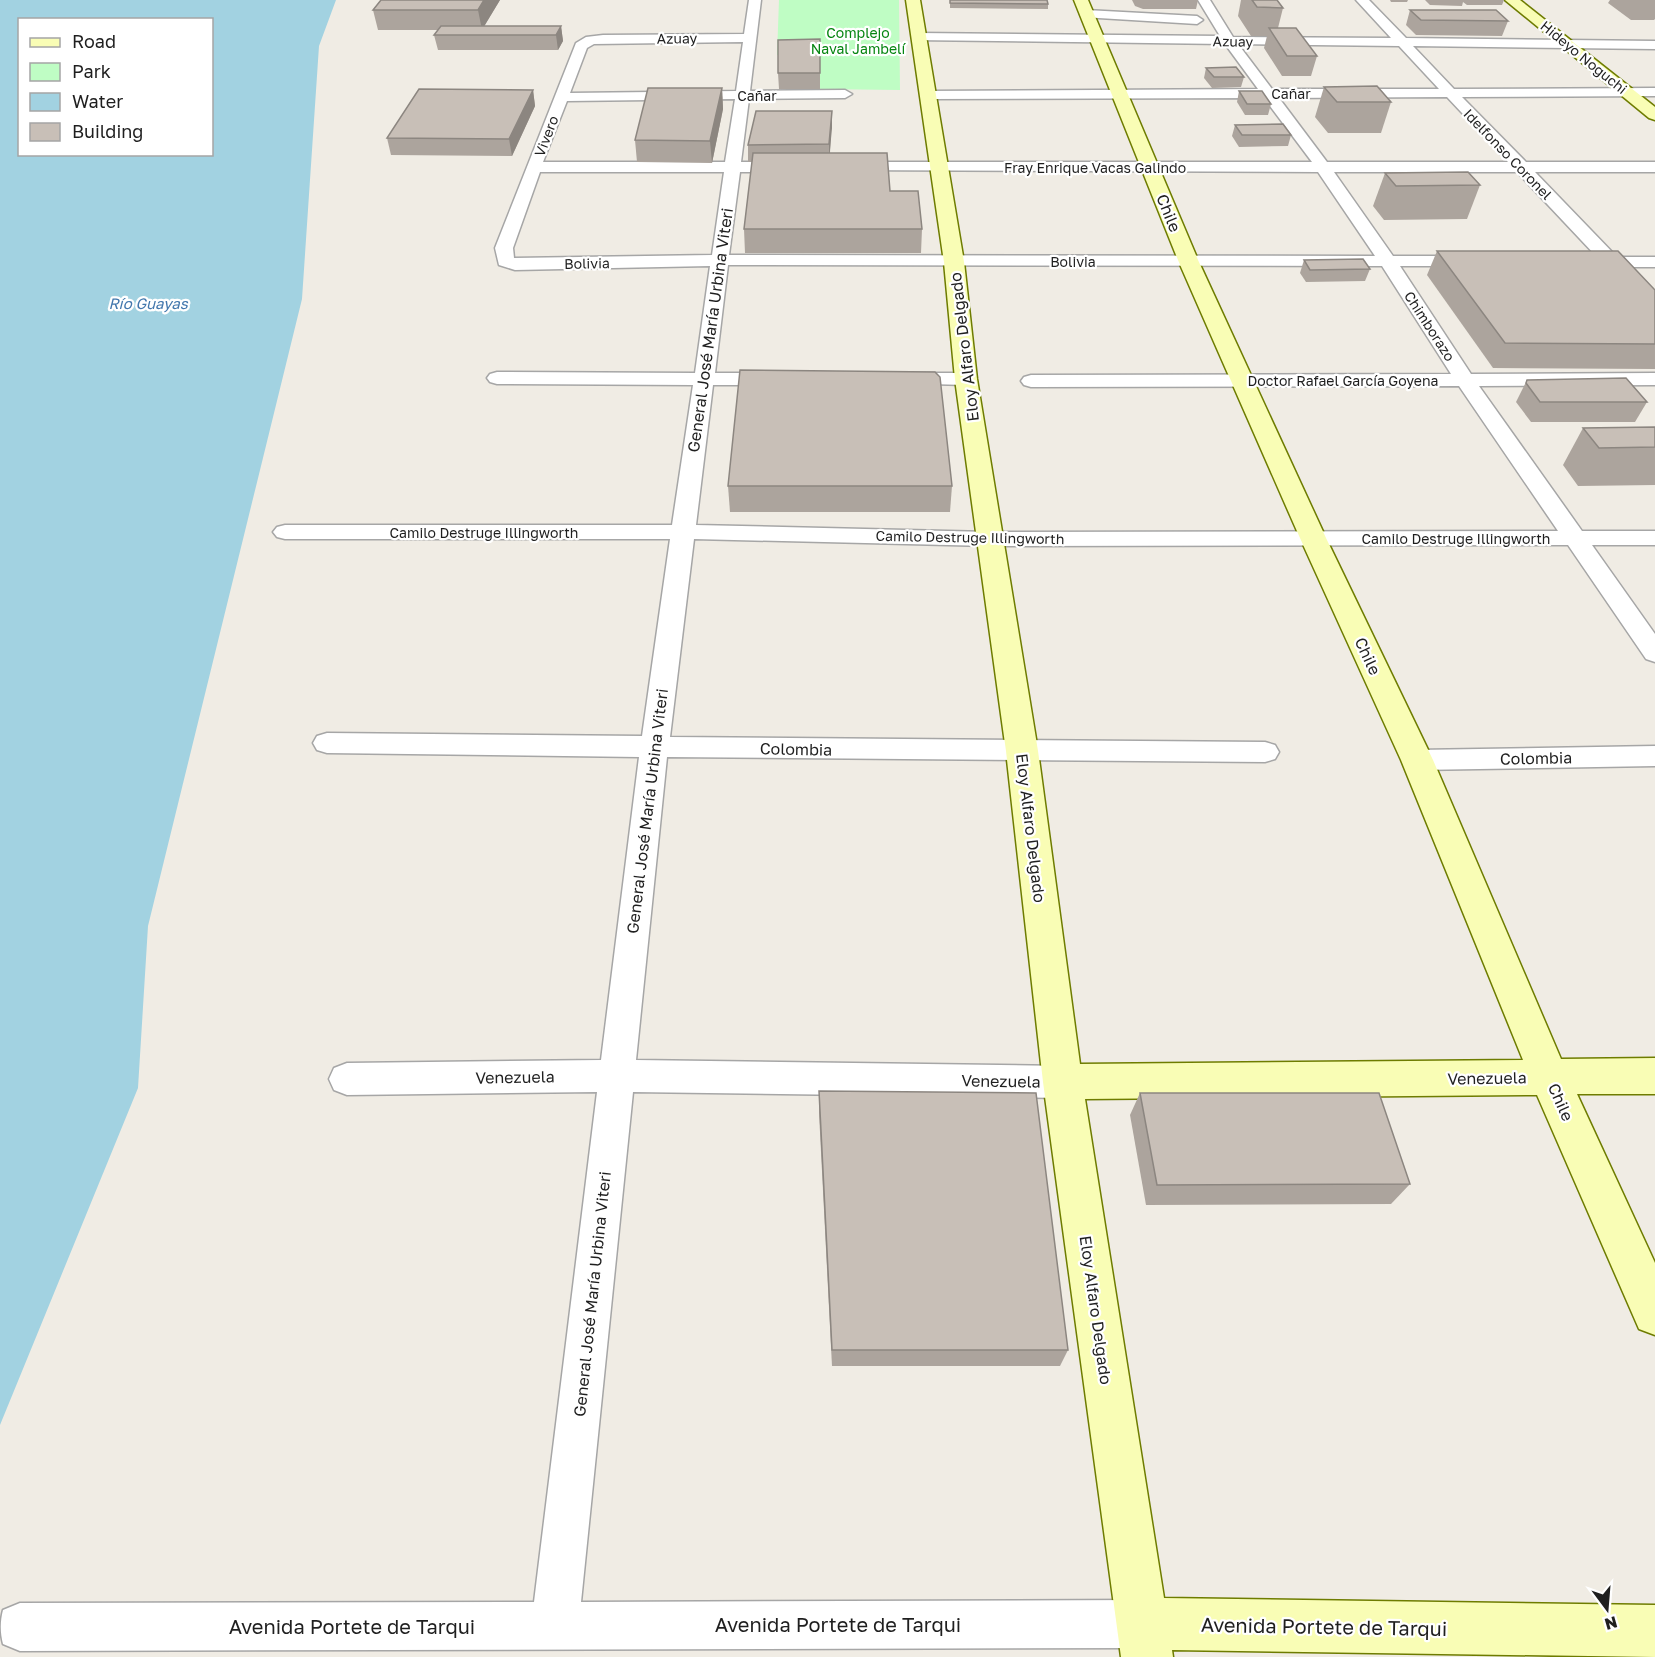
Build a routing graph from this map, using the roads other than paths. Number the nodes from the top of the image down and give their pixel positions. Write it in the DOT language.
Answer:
graph roads {
  1 [pos="755,0"];
  2 [pos="913,0"];
  3 [pos="1081,0"];
  4 [pos="1204,0"];
  5 [pos="1362,0"];
  6 [pos="1512,0"];
  7 [pos="1086,14"];
  8 [pos="1216,20"];
  9 [pos="750,38"];
  10 [pos="918,38"];
  11 [pos="603,39"];
  12 [pos="1097,39"];
  13 [pos="1229,41"];
  14 [pos="1400,42"];
  15 [pos="1567,44"];
  16 [pos="1655,45"];
  17 [pos="1626,92"];
  18 [pos="1655,92"];
  19 [pos="1269,93"];
  20 [pos="1449,93"];
  21 [pos="742,94"];
  22 [pos="845,94"];
  23 [pos="1120,94"];
  24 [pos="928,95"];
  25 [pos="562,97"];
  26 [pos="1655,115"];
  27 [pos="733,167"];
  28 [pos="766,167"];
  29 [pos="832,167"];
  30 [pos="1150,167"];
  31 [pos="1323,167"];
  32 [pos="1520,167"];
  33 [pos="1655,167"];
  34 [pos="533,168"];
  35 [pos="939,168"];
  36 [pos="504,248"];
  37 [pos="720,260"];
  38 [pos="1188,260"];
  39 [pos="1388,261"];
  40 [pos="1494,261"];
  41 [pos="1564,261"];
  42 [pos="954,262"];
  43 [pos="1611,262"];
  44 [pos="1655,262"];
  45 [pos="1655,307"];
  46 [pos="497,378"];
  47 [pos="704,379"];
  48 [pos="799,379"];
  49 [pos="883,379"];
  50 [pos="966,379"];
  51 [pos="1655,379"];
  52 [pos="1465,380"];
  53 [pos="1031,381"];
  54 [pos="1243,381"];
  55 [pos="285,532"];
  56 [pos="683,532"];
  57 [pos="1313,538"];
  58 [pos="1574,538"];
  59 [pos="1655,538"];
  60 [pos="989,539"];
  61 [pos="1655,653"];
  62 [pos="327,743"];
  63 [pos="654,748"];
  64 [pos="1022,752"];
  65 [pos="1265,752"];
  66 [pos="1655,756"];
  67 [pos="1417,760"];
  68 [pos="617,1076"];
  69 [pos="1655,1076"];
  70 [pos="1550,1077"];
  71 [pos="347,1079"];
  72 [pos="1063,1082"];
  73 [pos="1655,1312"];
  74 [pos="555,1625"];
  75 [pos="20,1627"];
  76 [pos="1655,1631"];
  77 [pos="1144,1640"];
  1 -- 9 [label="street, General José María Urbina Viteri"];
  2 -- 10 [label="main road, Eloy Alfaro Delgado"];
  3 -- 7 [label="main road, Chile"];
  4 -- 8 [label="street, Chimborazo"];
  5 -- 14 [label="street, Idelfonso Coronel"];
  6 -- 15 [label="main road, Hideyo Noguchi"];
  7 -- 8 [label="street"];
  7 -- 12 [label="main road, Chile"];
  8 -- 13 [label="street, Chimborazo"];
  9 -- 11 [label="street, Azuay"];
  9 -- 21 [label="street, General José María Urbina Viteri"];
  10 -- 12 [label="street, Azuay"];
  10 -- 24 [label="main road, Eloy Alfaro Delgado"];
  11 -- 25 [label="street, Vivero"];
  12 -- 13 [label="street, Azuay"];
  12 -- 23 [label="main road, Chile"];
  13 -- 14 [label="street, Azuay"];
  13 -- 19 [label="street, Chimborazo"];
  14 -- 15 [label="street, Azuay"];
  14 -- 20 [label="street, Idelfonso Coronel"];
  15 -- 16 [label="street, Azuay"];
  15 -- 17 [label="main road, Hideyo Noguchi"];
  17 -- 18 [label="street, Cañar"];
  17 -- 20 [label="street, Cañar"];
  17 -- 26 [label="main road, Hideyo Noguchi"];
  19 -- 20 [label="street, Cañar"];
  19 -- 23 [label="street, Cañar"];
  19 -- 31 [label="street, Chimborazo"];
  20 -- 32 [label="street, Idelfonso Coronel"];
  21 -- 22 [label="street, Cañar"];
  21 -- 25 [label="street, Cañar"];
  21 -- 27 [label="street, General José María Urbina Viteri"];
  23 -- 24 [label="street, Cañar"];
  23 -- 30 [label="main road, Chile"];
  24 -- 35 [label="main road, Eloy Alfaro Delgado"];
  25 -- 34 [label="street, Vivero"];
  27 -- 28 [label="street"];
  27 -- 34 [label="street"];
  27 -- 37 [label="street, General José María Urbina Viteri"];
  29 -- 35 [label="street, Fray Enrique Vacas Galindo"];
  30 -- 31 [label="street, Fray Enrique Vacas Galindo"];
  30 -- 35 [label="street, Fray Enrique Vacas Galindo"];
  30 -- 38 [label="main road, Chile"];
  31 -- 32 [label="street, Fray Enrique Vacas Galindo"];
  31 -- 39 [label="street, Chimborazo"];
  32 -- 33 [label="street, Fray Enrique Vacas Galindo"];
  32 -- 43 [label="street, Idelfonso Coronel"];
  34 -- 36 [label="street, Vivero"];
  35 -- 42 [label="main road, Eloy Alfaro Delgado"];
  36 -- 37 [label="street, Bolivia"];
  37 -- 42 [label="street, Bolivia"];
  37 -- 47 [label="street, General José María Urbina Viteri"];
  38 -- 39 [label="street, Bolivia"];
  38 -- 42 [label="street, Bolivia"];
  38 -- 54 [label="main road, Chile"];
  39 -- 40 [label="street, Bolivia"];
  39 -- 52 [label="street, Chimborazo"];
  41 -- 43 [label="street"];
  42 -- 50 [label="main road, Eloy Alfaro Delgado"];
  43 -- 44 [label="street"];
  43 -- 45 [label="street, Idelfonso Coronel"];
  46 -- 47 [label="street"];
  47 -- 48 [label="street"];
  47 -- 56 [label="street, General José María Urbina Viteri"];
  49 -- 50 [label="street"];
  50 -- 60 [label="main road, Eloy Alfaro Delgado"];
  51 -- 52 [label="street, Doctor Rafael García Goyena"];
  52 -- 54 [label="street, Doctor Rafael García Goyena"];
  52 -- 58 [label="street, Chimborazo"];
  53 -- 54 [label="street, Doctor Rafael García Goyena"];
  54 -- 57 [label="main road, Chile"];
  55 -- 56 [label="street, Camilo Destruge Illingworth"];
  56 -- 60 [label="street, Camilo Destruge Illingworth"];
  56 -- 63 [label="street, General José María Urbina Viteri"];
  57 -- 58 [label="street, Camilo Destruge Illingworth"];
  57 -- 60 [label="street, Camilo Destruge Illingworth"];
  57 -- 67 [label="main road, Chile"];
  58 -- 59 [label="street, Camilo Destruge Illingworth"];
  58 -- 61 [label="street, Chimborazo"];
  60 -- 64 [label="main road, Eloy Alfaro Delgado"];
  62 -- 63 [label="street, Colombia"];
  63 -- 64 [label="street, Colombia"];
  63 -- 68 [label="street, General José María Urbina Viteri"];
  64 -- 65 [label="street, Colombia"];
  64 -- 72 [label="main road, Eloy Alfaro Delgado"];
  66 -- 67 [label="street, Colombia"];
  67 -- 70 [label="main road, Chile"];
  68 -- 71 [label="street, Venezuela"];
  68 -- 72 [label="street, Venezuela"];
  68 -- 74 [label="street, General José María Urbina Viteri"];
  69 -- 70 [label="main road, Venezuela"];
  70 -- 72 [label="main road, Venezuela"];
  70 -- 73 [label="main road, Chile"];
  72 -- 77 [label="main road, Eloy Alfaro Delgado"];
  74 -- 75 [label="street, Avenida Portete de Tarqui"];
  74 -- 77 [label="street, Avenida Portete de Tarqui"];
  76 -- 77 [label="main road, Avenida Portete de Tarqui"];
}
